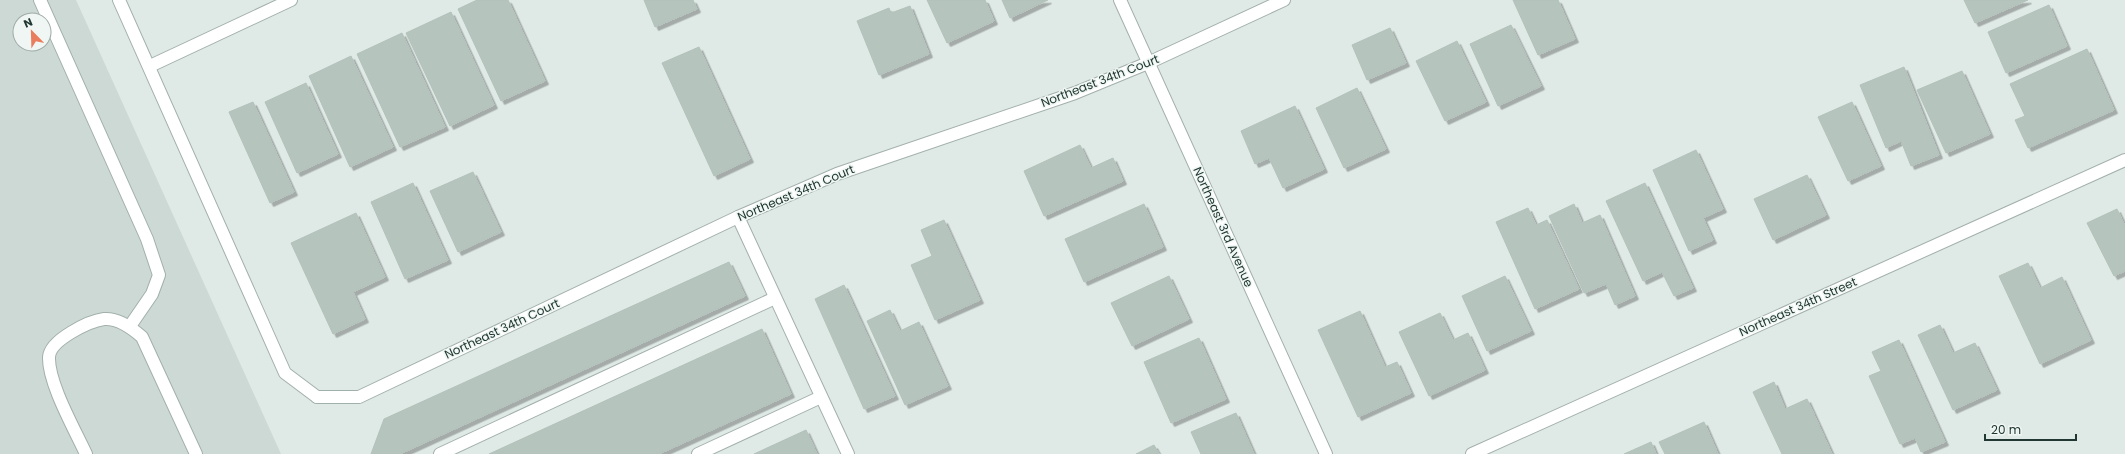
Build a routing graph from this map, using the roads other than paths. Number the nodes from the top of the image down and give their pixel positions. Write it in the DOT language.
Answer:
graph roads {
  1 [pos="40,0"];
  2 [pos="119,0"];
  3 [pos="291,0"];
  4 [pos="1120,0"];
  5 [pos="1284,0"];
  6 [pos="1148,63"];
  7 [pos="150,66"];
  8 [pos="2125,160"];
  9 [pos="738,217"];
  10 [pos="775,298"];
  11 [pos="130,326"];
  12 [pos="821,398"];
  13 [pos="86,454"];
  14 [pos="196,454"];
  15 [pos="440,454"];
  16 [pos="698,454"];
  17 [pos="848,454"];
  18 [pos="1326,454"];
  19 [pos="1472,454"];
  1 -- 11 [label="street"];
  2 -- 7 [label="street"];
  3 -- 7 [label="street"];
  4 -- 6 [label="street, Northeast 3rd Avenue"];
  5 -- 6 [label="street, Northeast 34th Court"];
  6 -- 9 [label="street, Northeast 34th Court"];
  6 -- 18 [label="street, Northeast 3rd Avenue"];
  7 -- 9 [label="street, Northeast 34th Court"];
  8 -- 19 [label="street, Northeast 34th Street"];
  9 -- 10 [label="street"];
  10 -- 12 [label="street"];
  10 -- 15 [label="street"];
  11 -- 13 [label="street"];
  11 -- 14 [label="street"];
  12 -- 16 [label="street"];
  12 -- 17 [label="street"];
}
